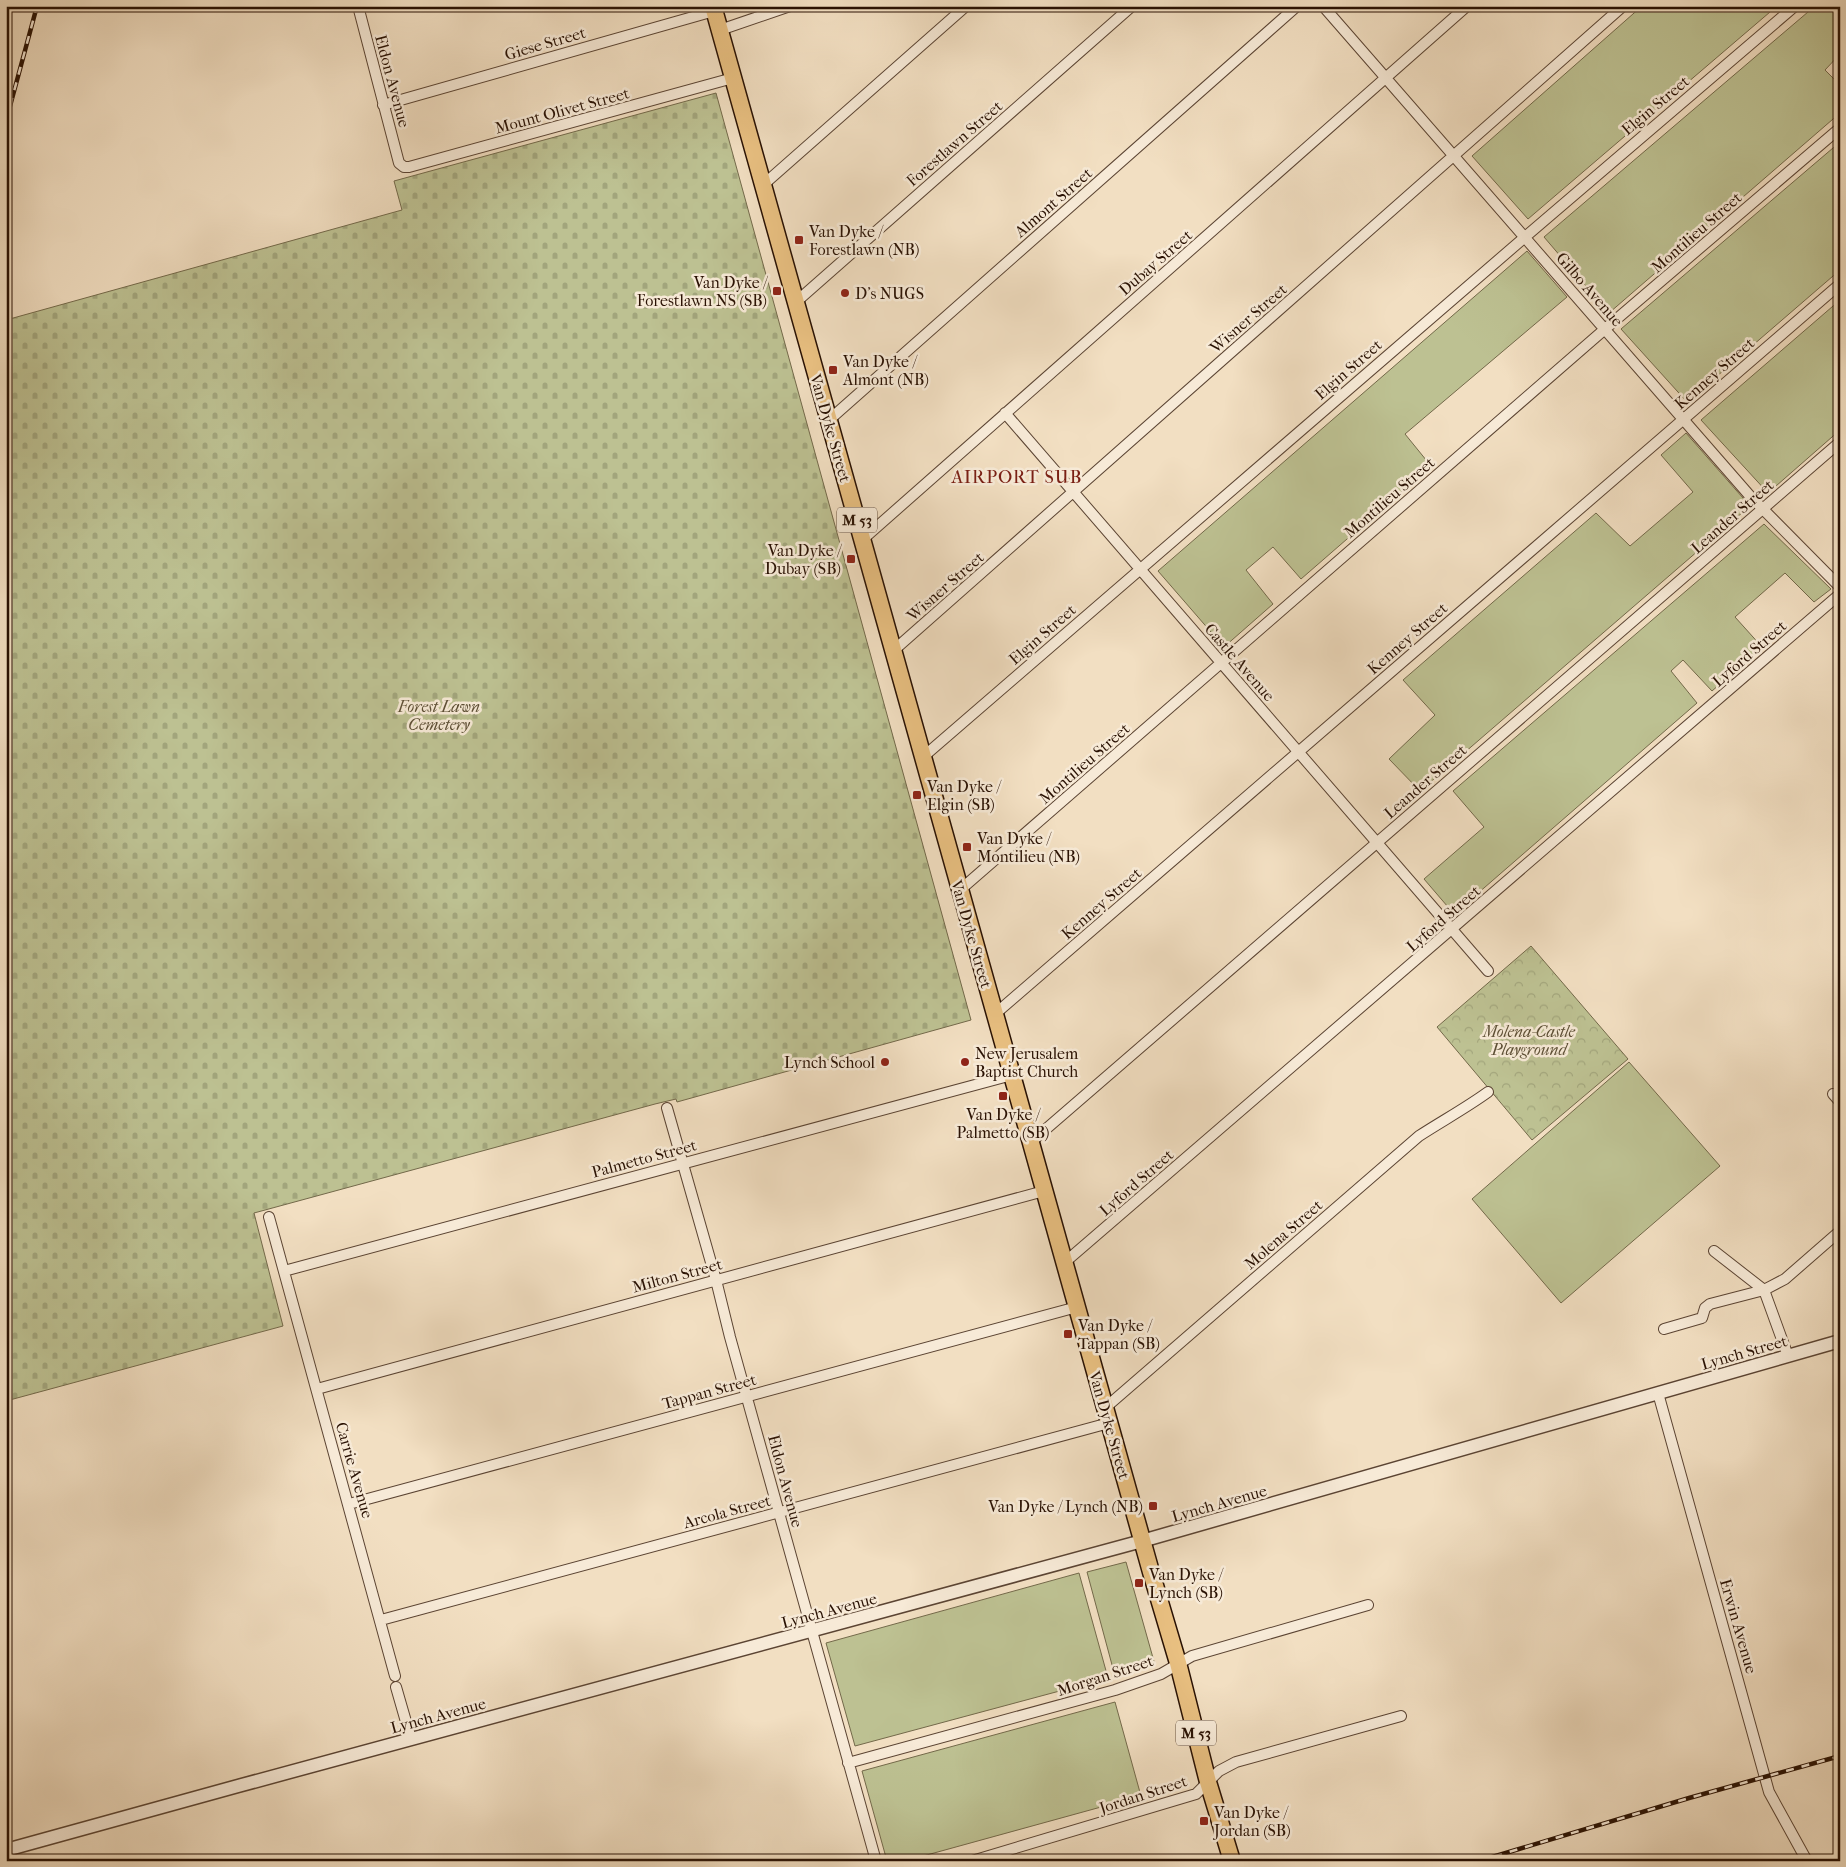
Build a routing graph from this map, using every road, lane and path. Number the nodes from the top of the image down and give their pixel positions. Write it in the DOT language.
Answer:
graph roads {
  1 [pos="358,6"];
  2 [pos="790,6"];
  3 [pos="966,6"];
  4 [pos="1132,6"];
  5 [pos="1297,6"];
  6 [pos="1323,6"];
  7 [pos="1466,6"];
  8 [pos="1623,6"];
  9 [pos="1795,6"];
  10 [pos="714,9"];
  11 [pos="720,30"];
  12 [pos="733,78"];
  13 [pos="1386,78"];
  14 [pos="383,105"];
  15 [pos="1840,128"];
  16 [pos="1454,156"];
  17 [pos="399,163"];
  18 [pos="763,184"];
  19 [pos="1525,236"];
  20 [pos="1840,284"];
  21 [pos="796,302"];
  22 [pos="1605,329"];
  23 [pos="1005,413"];
  24 [pos="1684,419"];
  25 [pos="829,420"];
  26 [pos="1840,442"];
  27 [pos="1073,492"];
  28 [pos="1763,509"];
  29 [pos="862,540"];
  30 [pos="1140,569"];
  31 [pos="1840,587"];
  32 [pos="1840,594"];
  33 [pos="894,651"];
  34 [pos="1221,663"];
  35 [pos="1298,752"];
  36 [pos="923,757"];
  37 [pos="1376,843"];
  38 [pos="960,890"];
  39 [pos="1452,930"];
  40 [pos="1488,971"];
  41 [pos="995,1014"];
  42 [pos="1012,1075"];
  43 [pos="1488,1092"];
  44 [pos="667,1108"];
  45 [pos="1030,1142"];
  46 [pos="683,1163"];
  47 [pos="1044,1191"];
  48 [pos="269,1217"];
  49 [pos="1840,1231"];
  50 [pos="1714,1251"];
  51 [pos="1064,1263"];
  52 [pos="284,1271"];
  53 [pos="716,1280"];
  54 [pos="1764,1290"];
  55 [pos="1076,1307"];
  56 [pos="1664,1330"];
  57 [pos="1840,1341"];
  58 [pos="1788,1356"];
  59 [pos="317,1389"];
  60 [pos="1658,1393"];
  61 [pos="747,1396"];
  62 [pos="1107,1415"];
  63 [pos="349,1504"];
  64 [pos="779,1512"];
  65 [pos="1142,1541"];
  66 [pos="1368,1605"];
  67 [pos="381,1620"];
  68 [pos="811,1631"];
  69 [pos="1178,1663"];
  70 [pos="1401,1716"];
  71 [pos="411,1739"];
  72 [pos="848,1763"];
  73 [pos="1208,1782"];
  74 [pos="6,1850"];
  75 [pos="876,1861"];
  76 [pos="972,1861"];
  77 [pos="1232,1861"];
  78 [pos="1807,1861"];
  1 -- 14 [label="street, Eldon Avenue"];
  2 -- 11 [label="street"];
  3 -- 18 [label="street"];
  4 -- 21 [label="street, Forestlawn Street"];
  5 -- 25 [label="street, Almont Street"];
  6 -- 13 [label="street, Gilbo Avenue"];
  7 -- 13 [label="street, Dubay Street"];
  8 -- 16 [label="street, Wisner Street"];
  9 -- 19 [label="street, Elgin Street"];
  10 -- 11 [label="main road, Van Dyke Street / M 53"];
  10 -- 14 [label="street, Giese Street"];
  11 -- 12 [label="main road, Van Dyke Street / M 53"];
  12 -- 17 [label="street, Mount Olivet Street"];
  12 -- 18 [label="main road, Van Dyke Street / M 53"];
  13 -- 16 [label="street, Gilbo Avenue"];
  13 -- 23 [label="street, Dubay Street"];
  14 -- 17 [label="street, Eldon Avenue"];
  15 -- 22 [label="street, Montilieu Street"];
  16 -- 19 [label="street, Gilbo Avenue"];
  16 -- 27 [label="street, Wisner Street"];
  18 -- 21 [label="main road, Van Dyke Street / M 53"];
  19 -- 22 [label="street, Gilbo Avenue"];
  19 -- 30 [label="street, Elgin Street"];
  20 -- 24 [label="street, Kenney Street"];
  21 -- 25 [label="main road, Van Dyke Street / M 53"];
  22 -- 24 [label="street, Gilbo Avenue"];
  22 -- 34 [label="street, Montilieu Street"];
  23 -- 27 [label="street, Castle Avenue"];
  23 -- 29 [label="street, Dubay Street"];
  24 -- 28 [label="street, Gilbo Avenue"];
  24 -- 35 [label="street, Kenney Street"];
  25 -- 29 [label="main road, Van Dyke Street / M 53"];
  26 -- 28 [label="street, Leander Street"];
  27 -- 30 [label="street, Castle Avenue"];
  27 -- 33 [label="street, Wisner Street"];
  28 -- 31 [label="street, Gilbo Avenue"];
  28 -- 37 [label="street, Leander Street"];
  29 -- 33 [label="main road, Van Dyke Street / M 53"];
  30 -- 34 [label="street, Castle Avenue"];
  30 -- 36 [label="street, Elgin Street"];
  32 -- 39 [label="street, Lyford Street"];
  33 -- 36 [label="main road, Van Dyke Street / M 53"];
  34 -- 35 [label="street, Castle Avenue"];
  34 -- 38 [label="street, Montilieu Street"];
  35 -- 37 [label="street, Castle Avenue"];
  35 -- 41 [label="street, Kenney Street"];
  36 -- 38 [label="main road, Van Dyke Street / M 53"];
  37 -- 39 [label="street, Castle Avenue"];
  37 -- 45 [label="street, Leander Street"];
  38 -- 41 [label="main road, Van Dyke Street / M 53"];
  39 -- 40 [label="street, Castle Avenue"];
  39 -- 51 [label="street, Lyford Street"];
  41 -- 42 [label="main road, Van Dyke Street / M 53"];
  42 -- 45 [label="main road, Van Dyke Street / M 53"];
  42 -- 46 [label="street, Palmetto Street"];
  43 -- 62 [label="street, Molena Street"];
  44 -- 46 [label="street, Eldon Avenue"];
  45 -- 47 [label="main road, Van Dyke Street / M 53"];
  46 -- 52 [label="street, Palmetto Street"];
  46 -- 53 [label="street, Eldon Avenue"];
  47 -- 51 [label="main road, Van Dyke Street / M 53"];
  47 -- 53 [label="street, Milton Street"];
  48 -- 52 [label="street, Carrie Avenue"];
  49 -- 54 [label="street"];
  50 -- 54 [label="street"];
  51 -- 55 [label="main road, Van Dyke Street / M 53"];
  52 -- 59 [label="street, Carrie Avenue"];
  53 -- 59 [label="street, Milton Street"];
  53 -- 61 [label="street, Eldon Avenue"];
  54 -- 56 [label="street"];
  54 -- 58 [label="street"];
  55 -- 61 [label="street, Tappan Street"];
  55 -- 62 [label="main road, Van Dyke Street / M 53"];
  57 -- 58 [label="street, Lynch Street"];
  58 -- 60 [label="street, Lynch Street"];
  59 -- 63 [label="street, Carrie Avenue"];
  60 -- 65 [label="street, Lynch Avenue"];
  60 -- 78 [label="street, Erwin Avenue"];
  61 -- 63 [label="street, Tappan Street"];
  61 -- 64 [label="street, Eldon Avenue"];
  62 -- 64 [label="street, Arcola Street"];
  62 -- 65 [label="main road, Van Dyke Street / M 53"];
  63 -- 67 [label="street, Carrie Avenue"];
  64 -- 67 [label="street, Arcola Street"];
  64 -- 68 [label="street, Eldon Avenue"];
  65 -- 68 [label="street, Lynch Avenue"];
  65 -- 69 [label="main road, Van Dyke Street / M 53"];
  66 -- 69 [label="street, Morgan Street"];
  67 -- 71 [label="street, Carrie Avenue"];
  68 -- 71 [label="street, Lynch Avenue"];
  68 -- 72 [label="street, Eldon Avenue"];
  69 -- 72 [label="street, Morgan Street"];
  69 -- 73 [label="main road, Van Dyke Street / M 53"];
  70 -- 73 [label="street, Jordan Street"];
  71 -- 74 [label="street, Lynch Avenue"];
  72 -- 75 [label="street, Eldon Avenue"];
  73 -- 76 [label="street, Jordan Street"];
  73 -- 77 [label="main road, Van Dyke Street / M 53"];
}
